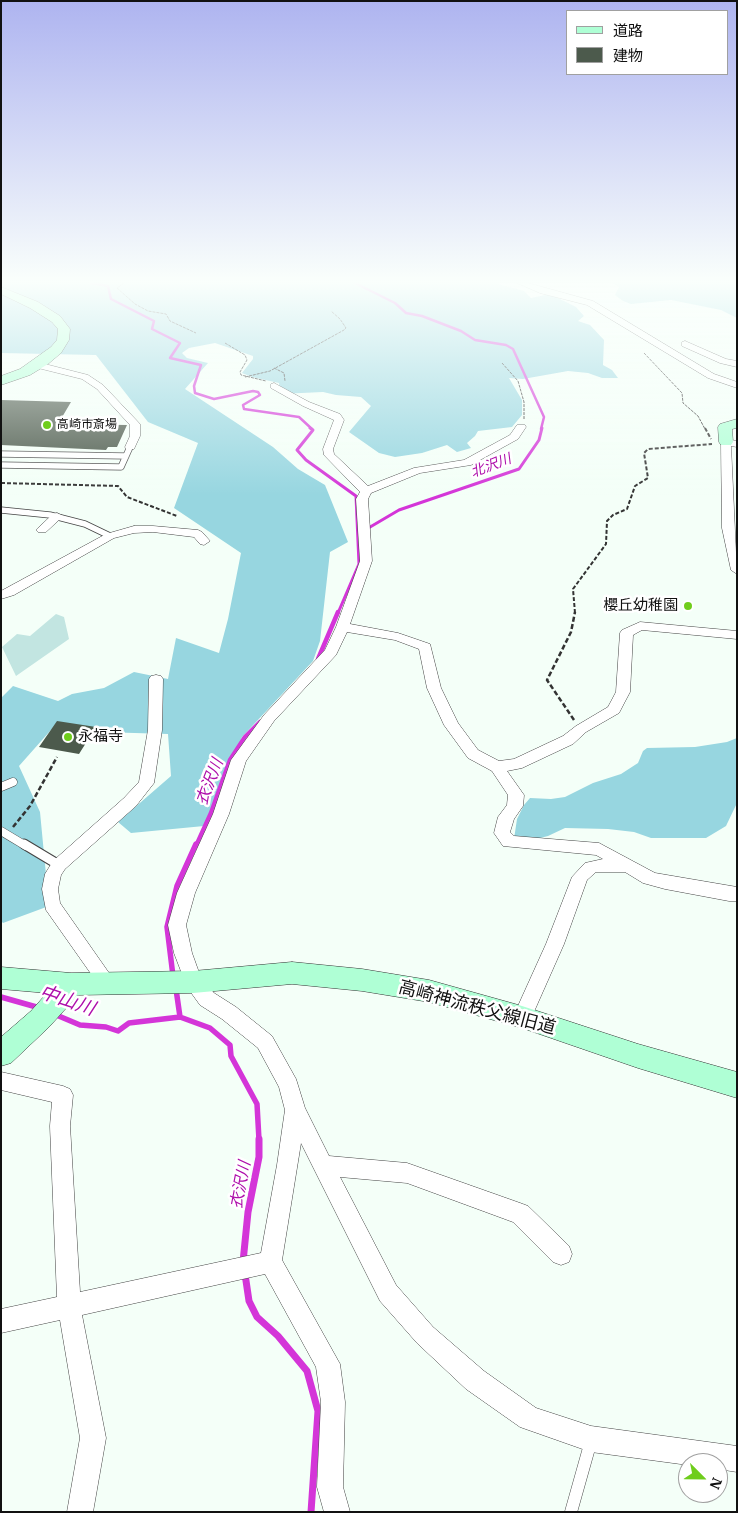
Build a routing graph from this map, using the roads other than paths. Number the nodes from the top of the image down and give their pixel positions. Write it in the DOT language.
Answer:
graph roads {
  1 [pos="51,354"];
  2 [pos="675,354"];
  3 [pos="706,354"];
  4 [pos="37,364"];
  5 [pos="737,364"];
  6 [pos="1,381"];
  7 [pos="737,385"];
  8 [pos="274,386"];
  9 [pos="737,423"];
  10 [pos="521,428"];
  11 [pos="732,443"];
  12 [pos="128,451"];
  13 [pos="1,454"];
  14 [pos="1,465"];
  15 [pos="366,491"];
  16 [pos="1,510"];
  17 [pos="56,516"];
  18 [pos="732,528"];
  19 [pos="42,530"];
  20 [pos="110,536"];
  21 [pos="204,541"];
  22 [pos="737,570"];
  23 [pos="1,595"];
  24 [pos="343,627"];
  25 [pos="737,635"];
  26 [pos="156,679"];
  27 [pos="497,767"];
  28 [pos="13,782"];
  29 [pos="1,787"];
  30 [pos="1,831"];
  31 [pos="59,865"];
  32 [pos="629,866"];
  33 [pos="737,894"];
  34 [pos="1,978"];
  35 [pos="193,982"];
  36 [pos="106,983"];
  37 [pos="56,1001"];
  38 [pos="522,1017"];
  39 [pos="1,1054"];
  40 [pos="1,1081"];
  41 [pos="737,1085"];
  42 [pos="295,1110"];
  43 [pos="323,1164"];
  44 [pos="561,1254"];
  45 [pos="270,1262"];
  46 [pos="70,1306"];
  47 [pos="1,1321"];
  48 [pos="591,1439"];
  49 [pos="737,1459"];
  50 [pos="80,1512"];
  51 [pos="337,1512"];
  52 [pos="571,1512"];
  1 -- 4 [label="street"];
  2 -- 7 [label="street"];
  3 -- 5 [label="street"];
  4 -- 6 [label="street"];
  4 -- 12 [label="street"];
  8 -- 15 [label="street"];
  9 -- 11 [label="street"];
  10 -- 15 [label="street"];
  11 -- 18 [label="street"];
  12 -- 13 [label="lane"];
  12 -- 14 [label="lane"];
  15 -- 24 [label="street"];
  16 -- 17 [label="lane"];
  17 -- 19 [label="street"];
  17 -- 20 [label="lane"];
  18 -- 22 [label="street"];
  20 -- 21 [label="street"];
  20 -- 23 [label="street"];
  24 -- 27 [label="street"];
  24 -- 35 [label="street"];
  25 -- 27 [label="street"];
  26 -- 31 [label="street"];
  27 -- 32 [label="street"];
  28 -- 29 [label="lane"];
  30 -- 31 [label="lane"];
  31 -- 36 [label="street"];
  32 -- 33 [label="street"];
  32 -- 38 [label="street"];
  34 -- 37 [label="street, 高崎神流秩父線旧道"];
  35 -- 36 [label="street, 高崎神流秩父線旧道"];
  35 -- 38 [label="street, 高崎神流秩父線旧道"];
  35 -- 42 [label="street"];
  36 -- 37 [label="street, 高崎神流秩父線旧道"];
  37 -- 39 [label="street"];
  38 -- 41 [label="street, 高崎神流秩父線旧道"];
  40 -- 46 [label="street"];
  42 -- 43 [label="street"];
  42 -- 45 [label="street"];
  43 -- 44 [label="street"];
  43 -- 48 [label="street"];
  45 -- 46 [label="street"];
  45 -- 51 [label="street"];
  46 -- 47 [label="street"];
  46 -- 50 [label="street"];
  48 -- 49 [label="street"];
  48 -- 52 [label="lane"];
}
